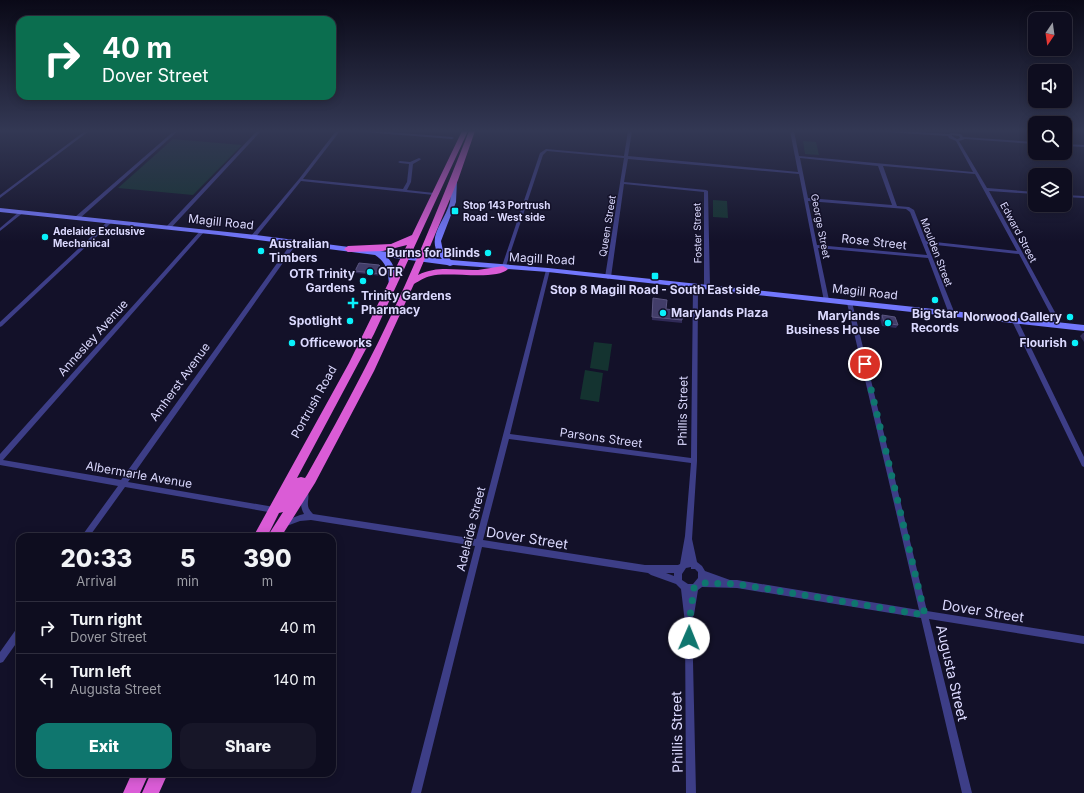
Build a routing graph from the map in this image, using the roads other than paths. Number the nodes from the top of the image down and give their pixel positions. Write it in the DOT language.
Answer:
graph roads {
  1 [pos="38,168"];
  2 [pos="134,168"];
  3 [pos="225,168"];
  4 [pos="309,168"];
  5 [pos="409,168"];
  6 [pos="447,168"];
  7 [pos="458,168"];
  8 [pos="537,168"];
  9 [pos="624,168"];
  10 [pos="746,168"];
  11 [pos="799,168"];
  12 [pos="881,168"];
  13 [pos="923,168"];
  14 [pos="973,168"];
  15 [pos="800,173"];
  16 [pos="976,173"];
  17 [pos="300,180"];
  18 [pos="454,180"];
  19 [pos="622,183"];
  20 [pos="985,189"];
  21 [pos="404,191"];
  22 [pos="1028,192"];
  23 [pos="434,194"];
  24 [pos="1072,196"];
  25 [pos="0,197"];
  26 [pos="1084,197"];
  27 [pos="806,199"];
  28 [pos="895,207"];
  29 [pos="0,210"];
  30 [pos="22,212"];
  31 [pos="77,218"];
  32 [pos="110,222"];
  33 [pos="168,228"];
  34 [pos="0,230"];
  35 [pos="202,232"];
  36 [pos="253,237"];
  37 [pos="414,237"];
  38 [pos="295,242"];
  39 [pos="924,242"];
  40 [pos="816,246"];
  41 [pos="348,249"];
  42 [pos="375,252"];
  43 [pos="1020,253"];
  44 [pos="406,257"];
  45 [pos="930,257"];
  46 [pos="420,259"];
  47 [pos="450,264"];
  48 [pos="503,269"];
  49 [pos="548,270"];
  50 [pos="608,276"];
  51 [pos="410,282"];
  52 [pos="393,284"];
  53 [pos="696,286"];
  54 [pos="707,287"];
  55 [pos="826,300"];
  56 [pos="850,303"];
  57 [pos="952,314"];
  58 [pos="1015,321"];
  59 [pos="0,325"];
  60 [pos="1059,325"];
  61 [pos="1084,328"];
  62 [pos="506,436"];
  63 [pos="327,448"];
  64 [pos="0,459"];
  65 [pos="694,461"];
  66 [pos="0,462"];
  67 [pos="1084,464"];
  68 [pos="311,479"];
  69 [pos="123,483"];
  70 [pos="274,510"];
  71 [pos="311,517"];
  72 [pos="281,526"];
  73 [pos="88,533"];
  74 [pos="262,533"];
  75 [pos="274,533"];
  76 [pos="276,533"];
  77 [pos="689,536"];
  78 [pos="479,544"];
  79 [pos="694,566"];
  80 [pos="681,567"];
  81 [pos="645,569"];
  82 [pos="702,574"];
  83 [pos="681,583"];
  84 [pos="702,583"];
  85 [pos="737,584"];
  86 [pos="694,588"];
  87 [pos="925,615"];
  88 [pos="689,623"];
  89 [pos="16,637"];
  90 [pos="1084,640"];
  91 [pos="0,659"];
  92 [pos="139,777"];
  93 [pos="158,777"];
  94 [pos="131,793"];
  95 [pos="150,793"];
  96 [pos="416,793"];
  97 [pos="691,793"];
  98 [pos="967,793"];
  1 -- 25 [label="street"];
  2 -- 31 [label="street"];
  3 -- 33 [label="street"];
  4 -- 17 [label="street"];
  5 -- 21 [label="street"];
  6 -- 23 [label="highway, Portrush Road"];
  7 -- 18 [label="highway"];
  8 -- 48 [label="street"];
  9 -- 19 [label="street, Queen Street"];
  10 -- 15 [label="street"];
  11 -- 15 [label="street, George Street"];
  12 -- 28 [label="street"];
  13 -- 16 [label="street"];
  14 -- 16 [label="street, Edward Street"];
  15 -- 27 [label="street, George Street"];
  16 -- 20 [label="street, Edward Street"];
  17 -- 21 [label="street"];
  17 -- 36 [label="street"];
  18 -- 46 [label="highway"];
  18 -- 47 [label="main road"];
  19 -- 50 [label="street, Queen Street"];
  19 -- 54 [label="street, Foster Street"];
  20 -- 22 [label="street"];
  20 -- 43 [label="street, Edward Street"];
  21 -- 23 [label="street"];
  23 -- 37 [label="highway, Portrush Road"];
  24 -- 26 [label="street"];
  27 -- 28 [label="street"];
  27 -- 40 [label="street, George Street"];
  28 -- 39 [label="street, Moulden Street"];
  29 -- 30 [label="main road, Magill Road"];
  30 -- 31 [label="main road, Magill Road"];
  30 -- 34 [label="street"];
  31 -- 32 [label="main road, Magill Road"];
  32 -- 33 [label="main road, Magill Road"];
  32 -- 59 [label="street"];
  33 -- 35 [label="main road, Magill Road"];
  35 -- 36 [label="main road, Magill Road"];
  35 -- 64 [label="street, Annesley Avenue"];
  36 -- 38 [label="main road, Magill Road"];
  37 -- 41 [label="highway"];
  37 -- 44 [label="highway, Portrush Road"];
  38 -- 41 [label="main road, Magill Road"];
  38 -- 69 [label="street, Amherst Avenue"];
  39 -- 43 [label="street, Rose Street"];
  39 -- 45 [label="street, Moulden Street"];
  40 -- 45 [label="street, Rose Street"];
  40 -- 55 [label="street, George Street"];
  41 -- 42 [label="main road, Magill Road"];
  42 -- 44 [label="main road, Magill Road"];
  42 -- 52 [label="main road"];
  43 -- 60 [label="street, Edward Street"];
  44 -- 46 [label="main road, Magill Road"];
  44 -- 52 [label="highway, Portrush Road"];
  45 -- 57 [label="street, Moulden Street"];
  46 -- 47 [label="main road, Magill Road"];
  46 -- 51 [label="highway"];
  47 -- 48 [label="main road, Magill Road"];
  48 -- 49 [label="main road, Magill Road"];
  48 -- 51 [label="highway"];
  49 -- 50 [label="main road, Magill Road"];
  49 -- 62 [label="street, Adelaide Street"];
  50 -- 53 [label="main road, Magill Road"];
  51 -- 63 [label="highway"];
  52 -- 70 [label="highway, Portrush Road"];
  53 -- 54 [label="main road, Magill Road"];
  53 -- 65 [label="street, Phillis Street"];
  54 -- 55 [label="main road, Magill Road"];
  55 -- 56 [label="main road, Magill Road"];
  56 -- 57 [label="main road, Magill Road"];
  56 -- 87 [label="street, Augusta Street"];
  57 -- 58 [label="main road, Magill Road"];
  58 -- 60 [label="main road, Magill Road"];
  58 -- 67 [label="street"];
  60 -- 61 [label="main road, Magill Road"];
  62 -- 65 [label="street, Parsons Street"];
  62 -- 78 [label="street, Adelaide Street"];
  63 -- 68 [label="highway"];
  63 -- 70 [label="highway"];
  65 -- 77 [label="street, Phillis Street"];
  66 -- 69 [label="street, Albermarle Avenue"];
  68 -- 71 [label="street"];
  68 -- 72 [label="highway"];
  69 -- 70 [label="street, Albermarle Avenue"];
  69 -- 73 [label="street, Amherst Avenue"];
  70 -- 74 [label="highway, Portrush Road"];
  70 -- 75 [label="highway"];
  71 -- 72 [label="street, Dover Street"];
  71 -- 78 [label="street, Dover Street"];
  72 -- 76 [label="highway"];
  77 -- 79 [label="street, Phillis Street"];
  77 -- 80 [label="street, Phillis Street"];
  78 -- 81 [label="street, Dover Street"];
  78 -- 96 [label="street, Adelaide Street"];
  79 -- 80 [label="street"];
  79 -- 82 [label="street"];
  80 -- 81 [label="street, Dover Street"];
  80 -- 83 [label="street"];
  81 -- 83 [label="street, Dover Street"];
  82 -- 84 [label="street"];
  82 -- 85 [label="street, Dover Street"];
  83 -- 86 [label="street"];
  83 -- 88 [label="street, Phillis Street"];
  84 -- 85 [label="street, Dover Street"];
  84 -- 86 [label="street"];
  85 -- 87 [label="street, Dover Street"];
  86 -- 88 [label="street, Phillis Street"];
  87 -- 90 [label="street, Dover Street"];
  87 -- 98 [label="street, Augusta Street"];
  88 -- 97 [label="street, Phillis Street"];
  89 -- 91 [label="street"];
  92 -- 94 [label="highway"];
  93 -- 95 [label="highway"];
}
